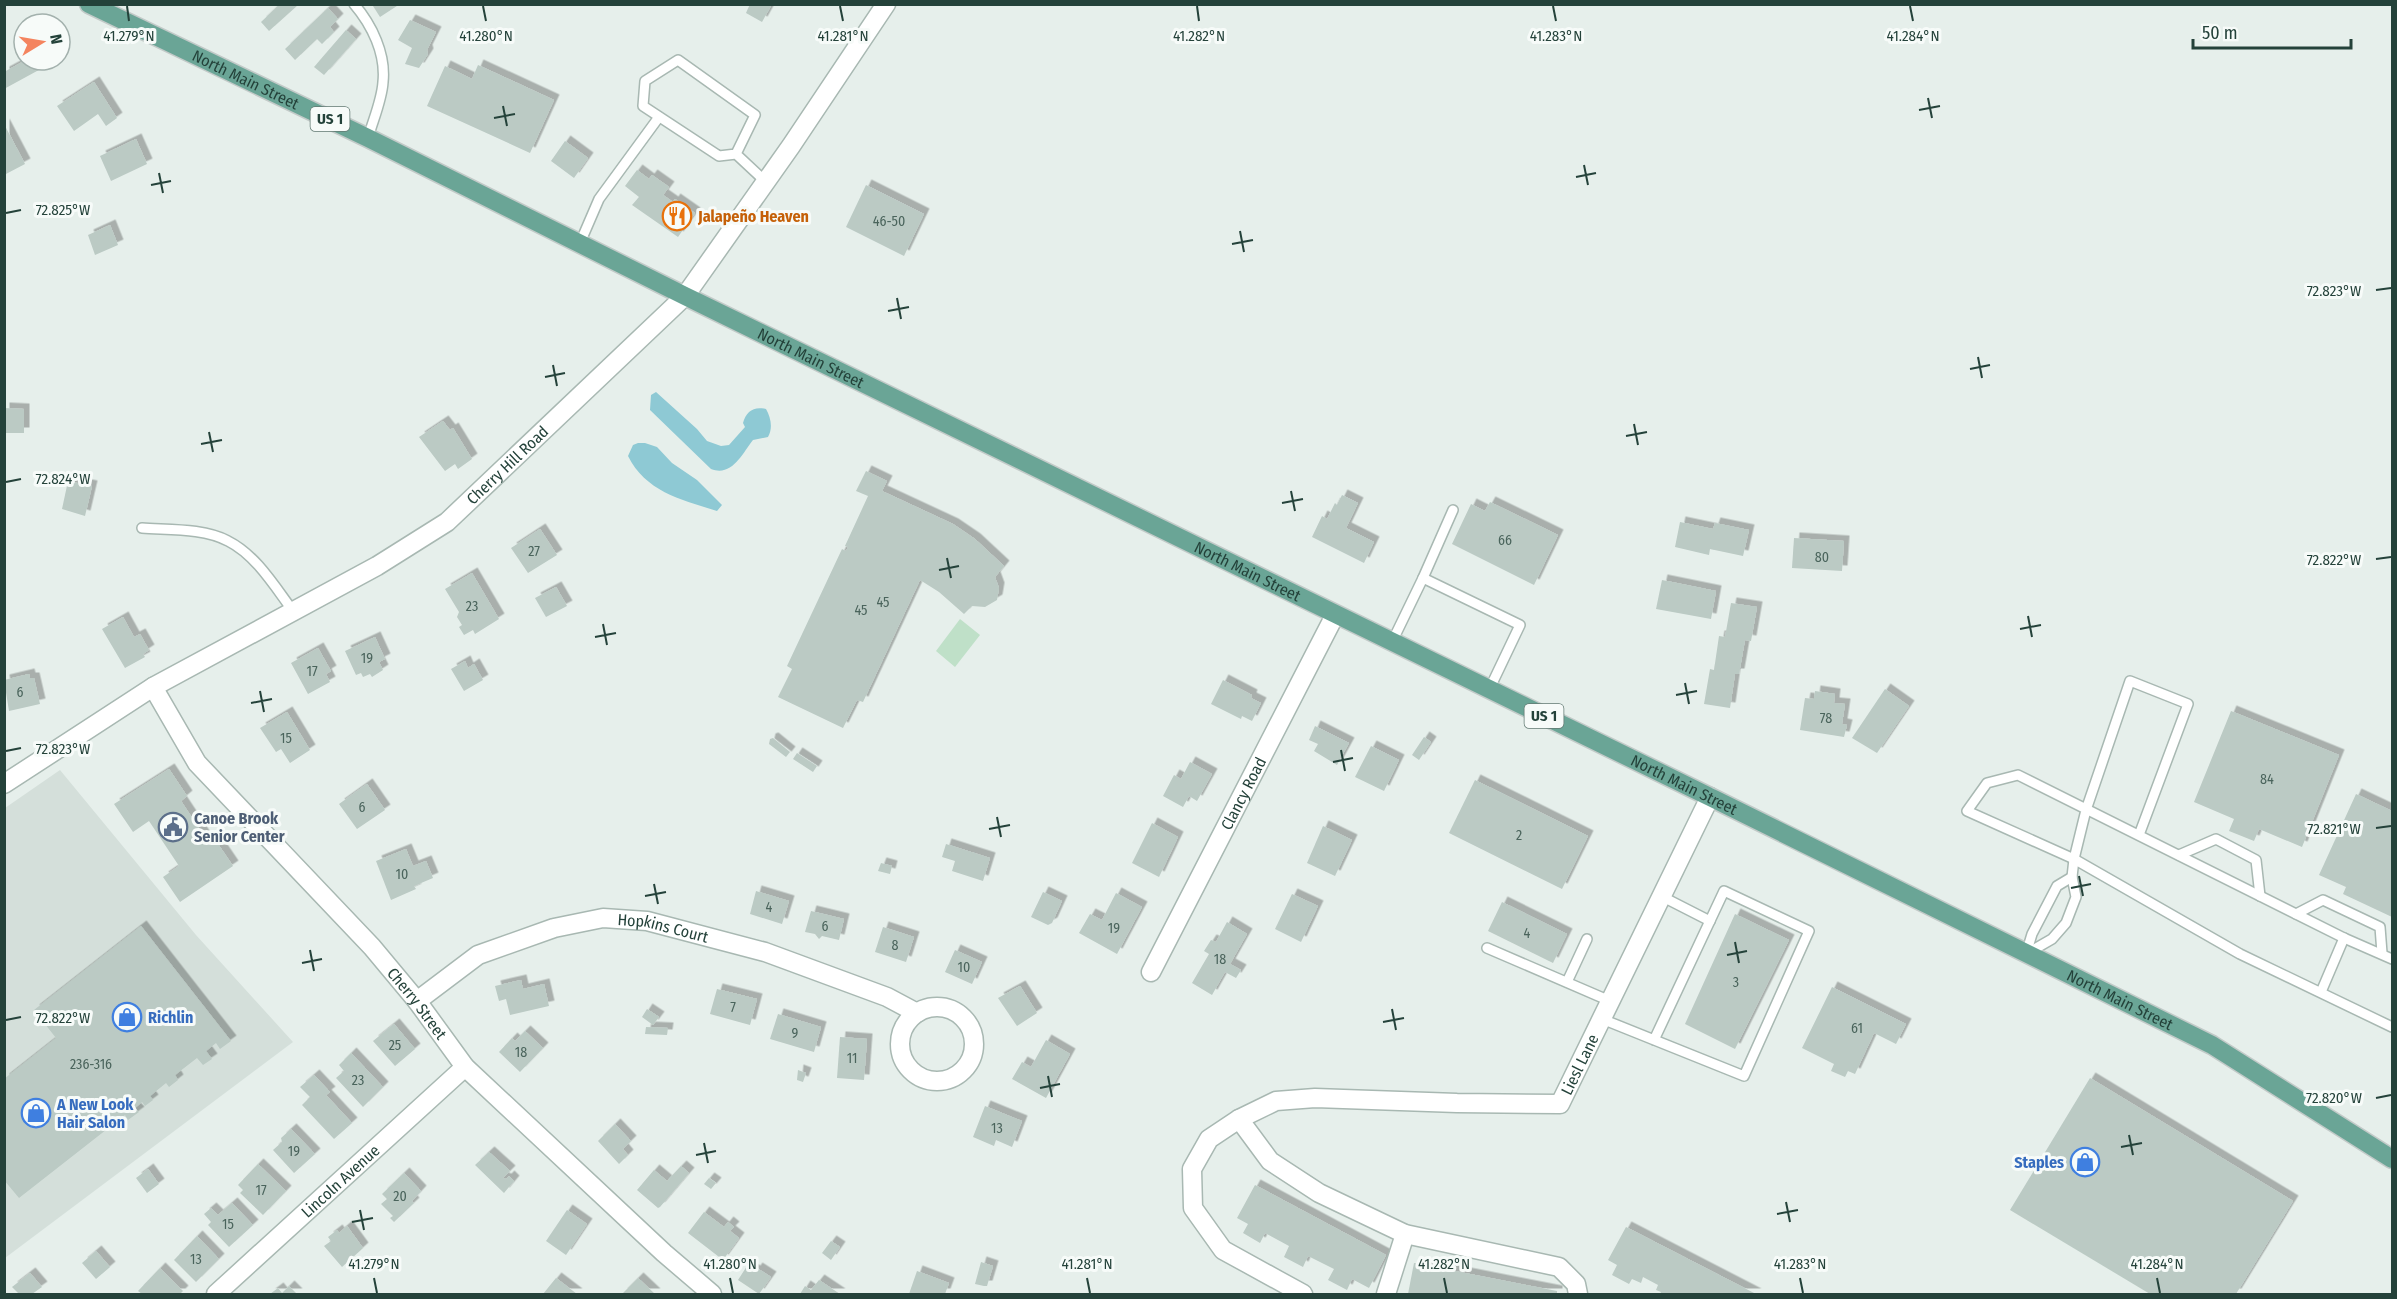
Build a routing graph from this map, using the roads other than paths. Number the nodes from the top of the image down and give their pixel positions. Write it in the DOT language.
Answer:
graph roads {
  1 [pos="90,4"];
  2 [pos="354,4"];
  3 [pos="886,4"];
  4 [pos="659,117"];
  5 [pos="368,138"];
  6 [pos="736,153"];
  7 [pos="766,182"];
  8 [pos="580,243"];
  9 [pos="685,296"];
  10 [pos="1453,510"];
  11 [pos="142,528"];
  12 [pos="1423,578"];
  13 [pos="293,611"];
  14 [pos="1335,615"];
  15 [pos="1392,642"];
  16 [pos="153,687"];
  17 [pos="1489,690"];
  18 [pos="4,784"];
  19 [pos="1710,796"];
  20 [pos="2086,810"];
  21 [pos="2139,835"];
  22 [pos="2179,855"];
  23 [pos="2074,859"];
  24 [pos="2072,877"];
  25 [pos="1661,896"];
  26 [pos="2260,896"];
  27 [pos="2296,915"];
  28 [pos="1710,921"];
  29 [pos="2344,938"];
  30 [pos="1587,939"];
  31 [pos="1487,948"];
  32 [pos="2382,953"];
  33 [pos="2026,954"];
  34 [pos="2392,959"];
  35 [pos="1151,972"];
  36 [pos="1567,982"];
  37 [pos="2320,992"];
  38 [pos="1610,1000"];
  39 [pos="417,1001"];
  40 [pos="917,1013"];
  41 [pos="1602,1019"];
  42 [pos="2392,1027"];
  43 [pos="1654,1040"];
  44 [pos="465,1066"];
  45 [pos="1239,1119"];
  46 [pos="2392,1158"];
  47 [pos="1405,1234"];
  48 [pos="216,1294"];
  49 [pos="712,1294"];
  50 [pos="1303,1294"];
  51 [pos="1386,1294"];
  52 [pos="1578,1294"];
  1 -- 5 [label="main road, North Main Street / US 1"];
  2 -- 5 [label="lane"];
  3 -- 7 [label="street, Cherry Hill Road"];
  4 -- 6 [label="lane"];
  4 -- 6 [label="lane"];
  4 -- 8 [label="lane"];
  5 -- 8 [label="main road, North Main Street / US 1"];
  6 -- 7 [label="lane"];
  7 -- 9 [label="street, Cherry Hill Road"];
  8 -- 9 [label="main road, North Main Street / US 1"];
  9 -- 13 [label="street, Cherry Hill Road"];
  9 -- 14 [label="main road, North Main Street / US 1"];
  10 -- 12 [label="lane"];
  11 -- 13 [label="lane"];
  12 -- 15 [label="lane"];
  12 -- 17 [label="lane"];
  13 -- 16 [label="street, Cherry Hill Road"];
  14 -- 15 [label="main road, North Main Street / US 1"];
  14 -- 35 [label="street, Clancy Road"];
  15 -- 17 [label="main road, North Main Street / US 1"];
  16 -- 18 [label="street, Cherry Hill Road"];
  16 -- 39 [label="street, Cherry Street"];
  17 -- 19 [label="main road, North Main Street / US 1"];
  19 -- 25 [label="street, Liesl Lane"];
  19 -- 33 [label="main road, North Main Street / US 1"];
  20 -- 21 [label="lane"];
  20 -- 21 [label="lane"];
  20 -- 23 [label="lane"];
  20 -- 23 [label="lane"];
  21 -- 22 [label="lane"];
  22 -- 26 [label="lane"];
  22 -- 26 [label="lane"];
  23 -- 24 [label="lane"];
  23 -- 37 [label="lane"];
  24 -- 33 [label="lane"];
  24 -- 33 [label="lane"];
  25 -- 28 [label="lane"];
  25 -- 38 [label="street, Liesl Lane"];
  26 -- 27 [label="lane"];
  27 -- 29 [label="lane"];
  27 -- 32 [label="lane"];
  28 -- 43 [label="lane"];
  28 -- 43 [label="lane"];
  29 -- 32 [label="lane"];
  29 -- 37 [label="lane"];
  30 -- 36 [label="lane"];
  31 -- 36 [label="lane"];
  32 -- 34 [label="lane"];
  33 -- 46 [label="main road, North Main Street / US 1"];
  36 -- 38 [label="lane"];
  37 -- 42 [label="lane"];
  38 -- 41 [label="street, Liesl Lane"];
  39 -- 40 [label="street, Hopkins Court"];
  39 -- 44 [label="street, Cherry Street"];
  40 -- 40 [label="street"];
  41 -- 43 [label="lane"];
  41 -- 45 [label="street, Liesl Lane"];
  44 -- 48 [label="street, Lincoln Avenue"];
  44 -- 49 [label="street, Cherry Street"];
  45 -- 47 [label="street"];
  45 -- 50 [label="street, Liesl Lane"];
  47 -- 51 [label="street"];
  47 -- 52 [label="street"];
}
